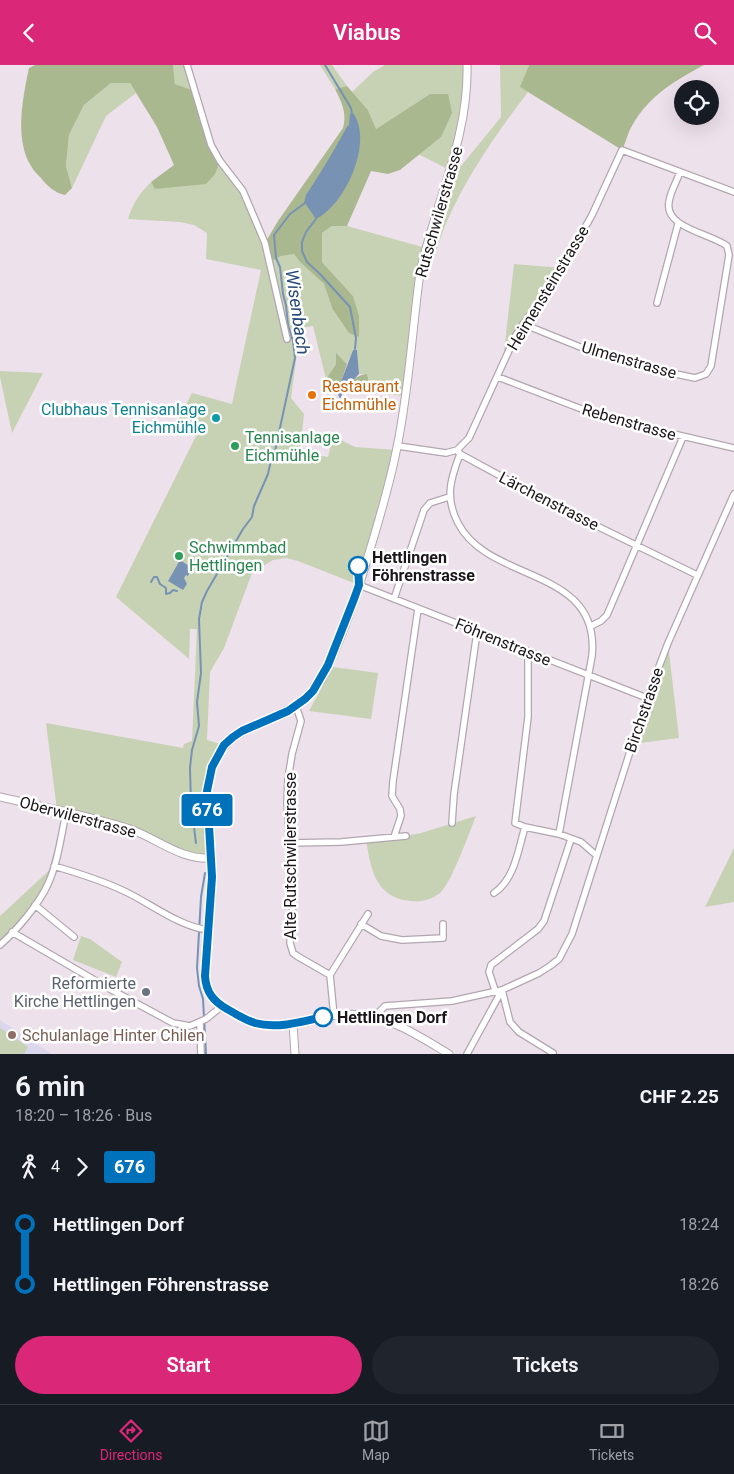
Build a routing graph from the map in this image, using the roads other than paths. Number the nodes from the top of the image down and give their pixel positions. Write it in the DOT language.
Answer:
graph roads {
  1 [pos="187,65"];
  2 [pos="467,65"];
  3 [pos="680,172"];
  4 [pos="734,192"];
  5 [pos="678,224"];
  6 [pos="657,303"];
  7 [pos="523,324"];
  8 [pos="287,339"];
  9 [pos="498,377"];
  10 [pos="683,437"];
  11 [pos="398,446"];
  12 [pos="734,448"];
  13 [pos="458,452"];
  14 [pos="734,493"];
  15 [pos="449,497"];
  16 [pos="637,545"];
  17 [pos="697,575"];
  18 [pos="359,585"];
  19 [pos="394,599"];
  20 [pos="418,609"];
  21 [pos="591,626"];
  22 [pos="477,632"];
  23 [pos="528,652"];
  24 [pos="588,677"];
  25 [pos="647,698"];
  26 [pos="296,706"];
  27 [pos="0,797"];
  28 [pos="66,813"];
  29 [pos="452,823"];
  30 [pos="525,827"];
  31 [pos="559,834"];
  32 [pos="406,836"];
  33 [pos="394,837"];
  34 [pos="571,839"];
  35 [pos="289,843"];
  36 [pos="596,855"];
  37 [pos="211,858"];
  38 [pos="54,866"];
  39 [pos="494,893"];
  40 [pos="35,905"];
  41 [pos="368,914"];
  42 [pos="443,924"];
  43 [pos="360,925"];
  44 [pos="206,929"];
  45 [pos="12,932"];
  46 [pos="74,937"];
  47 [pos="0,945"];
  48 [pos="330,975"];
  49 [pos="502,990"];
  50 [pos="495,991"];
  51 [pos="222,1006"];
  52 [pos="334,1015"];
  53 [pos="377,1018"];
  54 [pos="203,1021"];
  55 [pos="293,1024"];
  56 [pos="552,1053"];
  57 [pos="201,1054"];
  58 [pos="295,1054"];
  59 [pos="449,1054"];
  60 [pos="467,1054"];
  1 -- 8 [label="street"];
  2 -- 11 [label="street, Rutschwilerstrasse"];
  3 -- 4 [label="street"];
  3 -- 5 [label="street"];
  3 -- 7 [label="street, Heimensteinstrasse"];
  5 -- 6 [label="street"];
  5 -- 7 [label="street, Ulmenstrasse"];
  7 -- 9 [label="street, Heimensteinstrasse"];
  9 -- 10 [label="street, Rebenstrasse"];
  9 -- 13 [label="street, Heimensteinstrasse"];
  10 -- 12 [label="street, Rebenstrasse"];
  10 -- 16 [label="street"];
  11 -- 13 [label="street"];
  11 -- 18 [label="street, Rutschwilerstrasse"];
  13 -- 15 [label="street"];
  13 -- 16 [label="street, Lärchenstrasse"];
  14 -- 17 [label="street, Birchstrasse"];
  15 -- 19 [label="street"];
  15 -- 21 [label="street"];
  16 -- 17 [label="street, Lärchenstrasse"];
  16 -- 21 [label="street"];
  17 -- 25 [label="street, Birchstrasse"];
  18 -- 19 [label="street, Föhrenstrasse"];
  18 -- 26 [label="street, Rutschwilerstrasse"];
  19 -- 20 [label="street, Föhrenstrasse"];
  20 -- 22 [label="street, Föhrenstrasse"];
  20 -- 33 [label="street"];
  21 -- 24 [label="street"];
  22 -- 23 [label="street, Föhrenstrasse"];
  22 -- 29 [label="street"];
  23 -- 24 [label="street, Föhrenstrasse"];
  23 -- 30 [label="street"];
  24 -- 25 [label="street, Föhrenstrasse"];
  24 -- 31 [label="street"];
  25 -- 36 [label="street, Birchstrasse"];
  26 -- 35 [label="street, Alte Rutschwilerstrasse"];
  26 -- 37 [label="street, Rutschwilerstrasse"];
  27 -- 28 [label="street, Oberwilerstrasse"];
  28 -- 37 [label="street, Oberwilerstrasse"];
  28 -- 38 [label="street"];
  30 -- 31 [label="street"];
  30 -- 39 [label="street"];
  31 -- 34 [label="street"];
  32 -- 33 [label="street"];
  33 -- 35 [label="street"];
  34 -- 36 [label="street"];
  34 -- 50 [label="street"];
  35 -- 48 [label="street, Alte Rutschwilerstrasse"];
  36 -- 49 [label="street, Birchstrasse"];
  37 -- 44 [label="street, Rutschwilerstrasse"];
  38 -- 40 [label="street"];
  38 -- 44 [label="street"];
  40 -- 45 [label="street"];
  40 -- 46 [label="street"];
  41 -- 43 [label="street"];
  42 -- 43 [label="street"];
  43 -- 48 [label="street"];
  44 -- 51 [label="street, Rutschwilerstrasse"];
  45 -- 47 [label="street"];
  45 -- 54 [label="street"];
  48 -- 52 [label="street"];
  49 -- 50 [label="street, Birchstrasse"];
  49 -- 56 [label="street"];
  49 -- 60 [label="street"];
  50 -- 53 [label="street, Birchstrasse"];
  51 -- 54 [label="street"];
  51 -- 55 [label="street"];
  52 -- 53 [label="street"];
  52 -- 55 [label="street"];
  53 -- 59 [label="street"];
  54 -- 57 [label="street"];
  55 -- 58 [label="street"];
}
